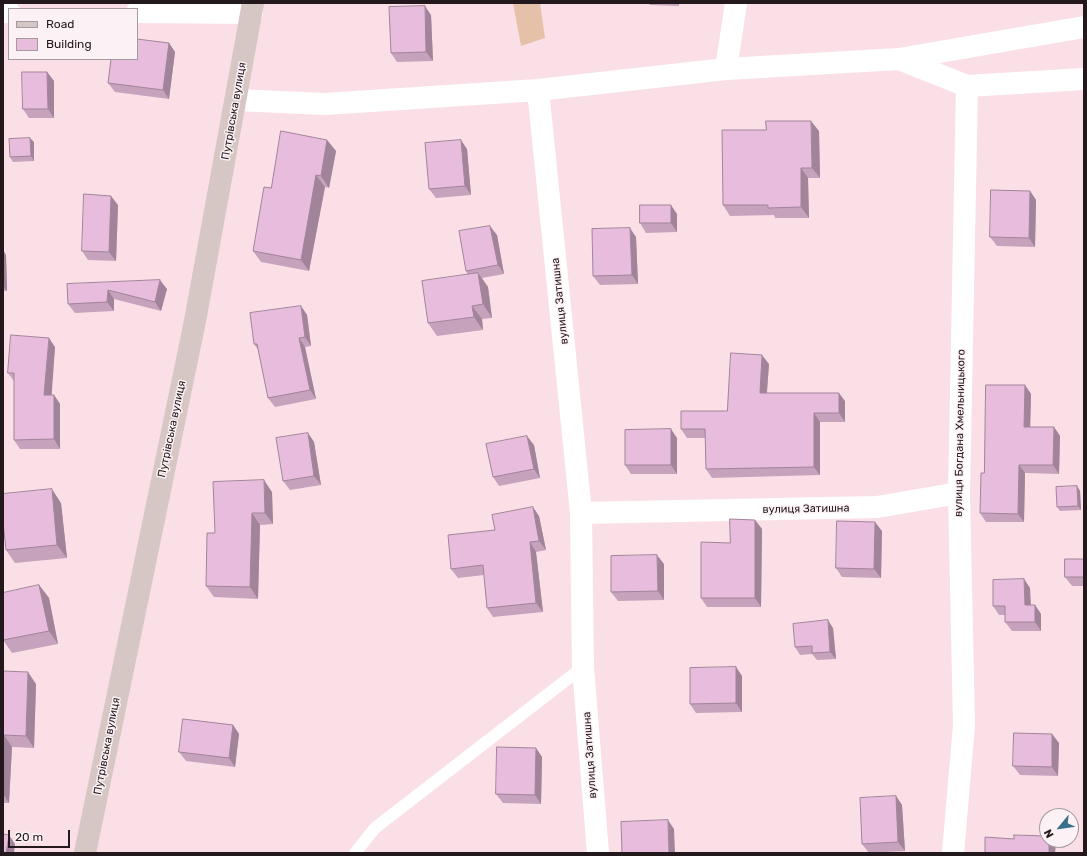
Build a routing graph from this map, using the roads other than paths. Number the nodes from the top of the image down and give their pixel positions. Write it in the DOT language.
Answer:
graph roads {
  1 [pos="736,3"];
  2 [pos="253,8"];
  3 [pos="138,12"];
  4 [pos="1084,27"];
  5 [pos="899,59"];
  6 [pos="726,69"];
  7 [pos="1084,79"];
  8 [pos="967,86"];
  9 [pos="538,90"];
  10 [pos="236,100"];
  11 [pos="959,493"];
  12 [pos="581,513"];
  13 [pos="583,667"];
  14 [pos="85,853"];
  15 [pos="355,853"];
  16 [pos="598,853"];
  17 [pos="953,853"];
  1 -- 6 [label="street"];
  2 -- 3 [label="street"];
  2 -- 10 [label="main road, Путрівська вулиця"];
  4 -- 5 [label="street"];
  5 -- 6 [label="street"];
  5 -- 8 [label="street"];
  6 -- 9 [label="street"];
  7 -- 8 [label="street"];
  8 -- 11 [label="street, вулиця Богдана Хмельницького"];
  9 -- 10 [label="street"];
  9 -- 12 [label="street, вулиця Затишна"];
  10 -- 14 [label="main road, Путрівська вулиця"];
  11 -- 12 [label="street, вулиця Затишна"];
  11 -- 17 [label="street, вулиця Богдана Хмельницького"];
  12 -- 13 [label="street, вулиця Затишна"];
  13 -- 15 [label="lane"];
  13 -- 16 [label="street, вулиця Затишна"];
}
